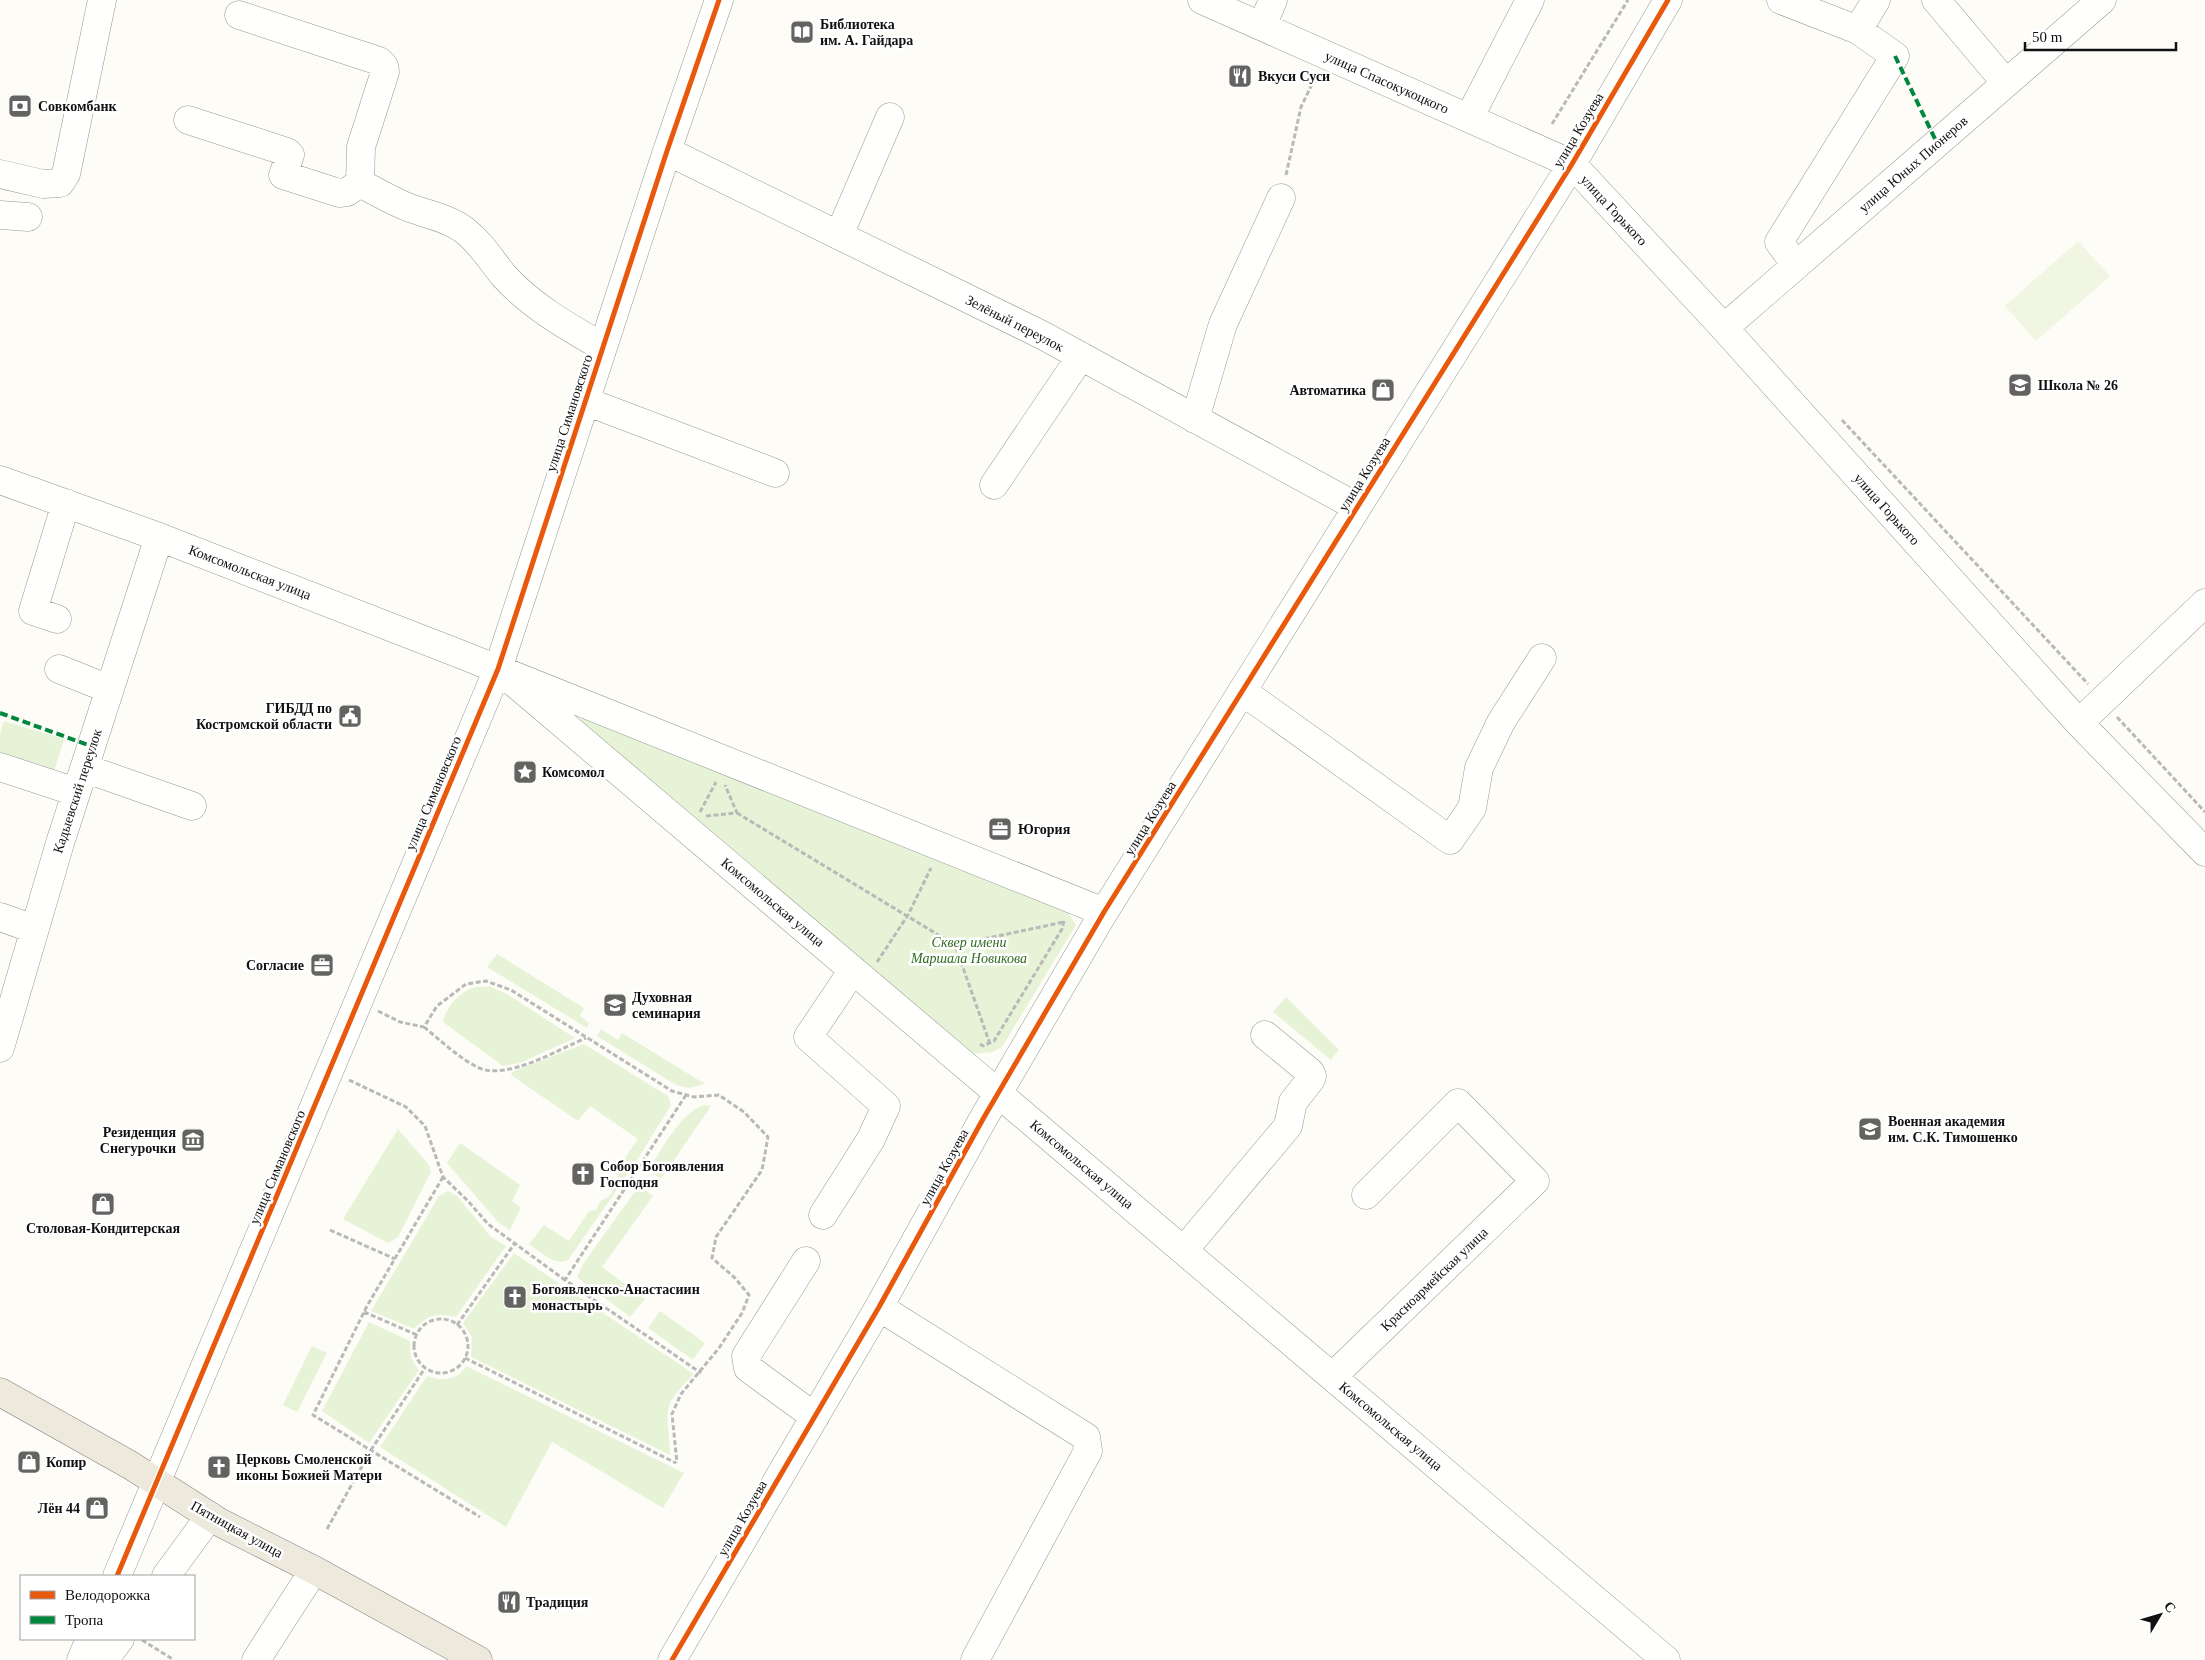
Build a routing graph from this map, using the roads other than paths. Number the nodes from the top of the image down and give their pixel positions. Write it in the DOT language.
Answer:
graph roads {
  1 [pos="102,0"];
  2 [pos="719,0"];
  3 [pos="1202,0"];
  4 [pos="1273,0"];
  5 [pos="1530,0"];
  6 [pos="1668,0"];
  7 [pos="1781,0"];
  8 [pos="1876,0"];
  9 [pos="1936,0"];
  10 [pos="2102,0"];
  11 [pos="239,15"];
  12 [pos="1262,26"];
  13 [pos="1858,30"];
  14 [pos="2006,83"];
  15 [pos="890,116"];
  16 [pos="1469,118"];
  17 [pos="188,120"];
  18 [pos="667,151"];
  19 [pos="1572,164"];
  20 [pos="0,174"];
  21 [pos="360,184"];
  22 [pos="1281,198"];
  23 [pos="0,215"];
  24 [pos="28,217"];
  25 [pos="839,235"];
  26 [pos="1796,265"];
  27 [pos="1724,328"];
  28 [pos="603,347"];
  29 [pos="1081,356"];
  30 [pos="584,401"];
  31 [pos="1195,419"];
  32 [pos="775,473"];
  33 [pos="0,480"];
  34 [pos="994,484"];
  35 [pos="66,503"];
  36 [pos="1357,507"];
  37 [pos="159,537"];
  38 [pos="2205,603"];
  39 [pos="57,619"];
  40 [pos="1542,658"];
  41 [pos="498,669"];
  42 [pos="59,670"];
  43 [pos="110,690"];
  44 [pos="1242,691"];
  45 [pos="2079,723"];
  46 [pos="0,767"];
  47 [pos="80,780"];
  48 [pos="192,806"];
  49 [pos="2205,852"];
  50 [pos="1104,912"];
  51 [pos="0,917"];
  52 [pos="34,930"];
  53 [pos="870,967"];
  54 [pos="1265,1035"];
  55 [pos="0,1048"];
  56 [pos="998,1093"];
  57 [pos="1366,1195"];
  58 [pos="823,1215"];
  59 [pos="1184,1250"];
  60 [pos="806,1261"];
  61 [pos="879,1306"];
  62 [pos="1332,1376"];
  63 [pos="0,1392"];
  64 [pos="814,1416"];
  65 [pos="157,1482"];
  66 [pos="210,1516"];
  67 [pos="314,1570"];
  68 [pos="117,1575"];
  69 [pos="167,1575"];
  70 [pos="90,1640"];
  71 [pos="130,1640"];
  72 [pos="81,1660"];
  73 [pos="104,1660"];
  74 [pos="256,1660"];
  75 [pos="478,1660"];
  76 [pos="672,1660"];
  77 [pos="975,1660"];
  78 [pos="1666,1660"];
  1 -- 20 [label="street"];
  2 -- 18 [label="street, улица Симановского"];
  3 -- 12 [label="street, улица Спасокукоцкого"];
  4 -- 12 [label="street"];
  5 -- 16 [label="street"];
  6 -- 19 [label="street, улица Козуева"];
  7 -- 13 [label="street"];
  8 -- 13 [label="street"];
  9 -- 14 [label="street"];
  10 -- 14 [label="street, улица Юных Пионеров"];
  11 -- 21 [label="street"];
  12 -- 16 [label="street, улица Спасокукоцкого"];
  13 -- 26 [label="street"];
  14 -- 26 [label="street, улица Юных Пионеров"];
  15 -- 25 [label="street"];
  16 -- 19 [label="street, улица Спасокукоцкого"];
  17 -- 21 [label="street"];
  18 -- 25 [label="street, Зелёный переулок"];
  18 -- 28 [label="street, улица Симановского"];
  19 -- 27 [label="street, улица Горького"];
  19 -- 36 [label="street, улица Козуева"];
  21 -- 28 [label="street"];
  22 -- 31 [label="street"];
  23 -- 24 [label="street"];
  25 -- 29 [label="street, Зелёный переулок"];
  26 -- 27 [label="street, улица Юных Пионеров"];
  27 -- 45 [label="street, улица Горького"];
  28 -- 30 [label="street, улица Симановского"];
  29 -- 31 [label="street, Зелёный переулок"];
  29 -- 34 [label="street"];
  30 -- 32 [label="street"];
  30 -- 41 [label="street, улица Симановского"];
  31 -- 36 [label="street, Зелёный переулок"];
  33 -- 35 [label="street, Комсомольская улица"];
  35 -- 37 [label="street, Комсомольская улица"];
  35 -- 39 [label="street"];
  36 -- 44 [label="street, улица Козуева"];
  37 -- 41 [label="street, Комсомольская улица"];
  37 -- 43 [label="street, Кадыевский переулок"];
  38 -- 45 [label="street"];
  40 -- 44 [label="street"];
  41 -- 50 [label="street, Комсомольская улица"];
  41 -- 53 [label="street, Комсомольская улица"];
  41 -- 65 [label="street, улица Симановского"];
  42 -- 43 [label="street"];
  43 -- 47 [label="street, Кадыевский переулок"];
  44 -- 50 [label="street, улица Козуева"];
  45 -- 49 [label="street, улица Горького"];
  46 -- 47 [label="street"];
  47 -- 48 [label="street"];
  47 -- 52 [label="street, Кадыевский переулок"];
  50 -- 56 [label="street, улица Козуева"];
  51 -- 52 [label="street"];
  52 -- 55 [label="street, Кадыевский переулок"];
  53 -- 56 [label="street, Комсомольская улица"];
  53 -- 58 [label="street"];
  54 -- 59 [label="street"];
  56 -- 59 [label="street, Комсомольская улица"];
  56 -- 61 [label="street, улица Козуева"];
  57 -- 62 [label="street, Красноармейская улица"];
  59 -- 62 [label="street, Комсомольская улица"];
  60 -- 64 [label="street"];
  61 -- 64 [label="street, улица Козуева"];
  61 -- 77 [label="street"];
  62 -- 78 [label="street, Комсомольская улица"];
  63 -- 65 [label="main road, Пятницкая улица"];
  64 -- 76 [label="street, улица Козуева"];
  65 -- 66 [label="main road, Пятницкая улица"];
  65 -- 68 [label="street, улица Симановского"];
  66 -- 67 [label="main road, Пятницкая улица"];
  66 -- 69 [label="street"];
  67 -- 74 [label="street"];
  67 -- 75 [label="main road, Пятницкая улица"];
  70 -- 72 [label="street"];
  71 -- 73 [label="street"];
}
